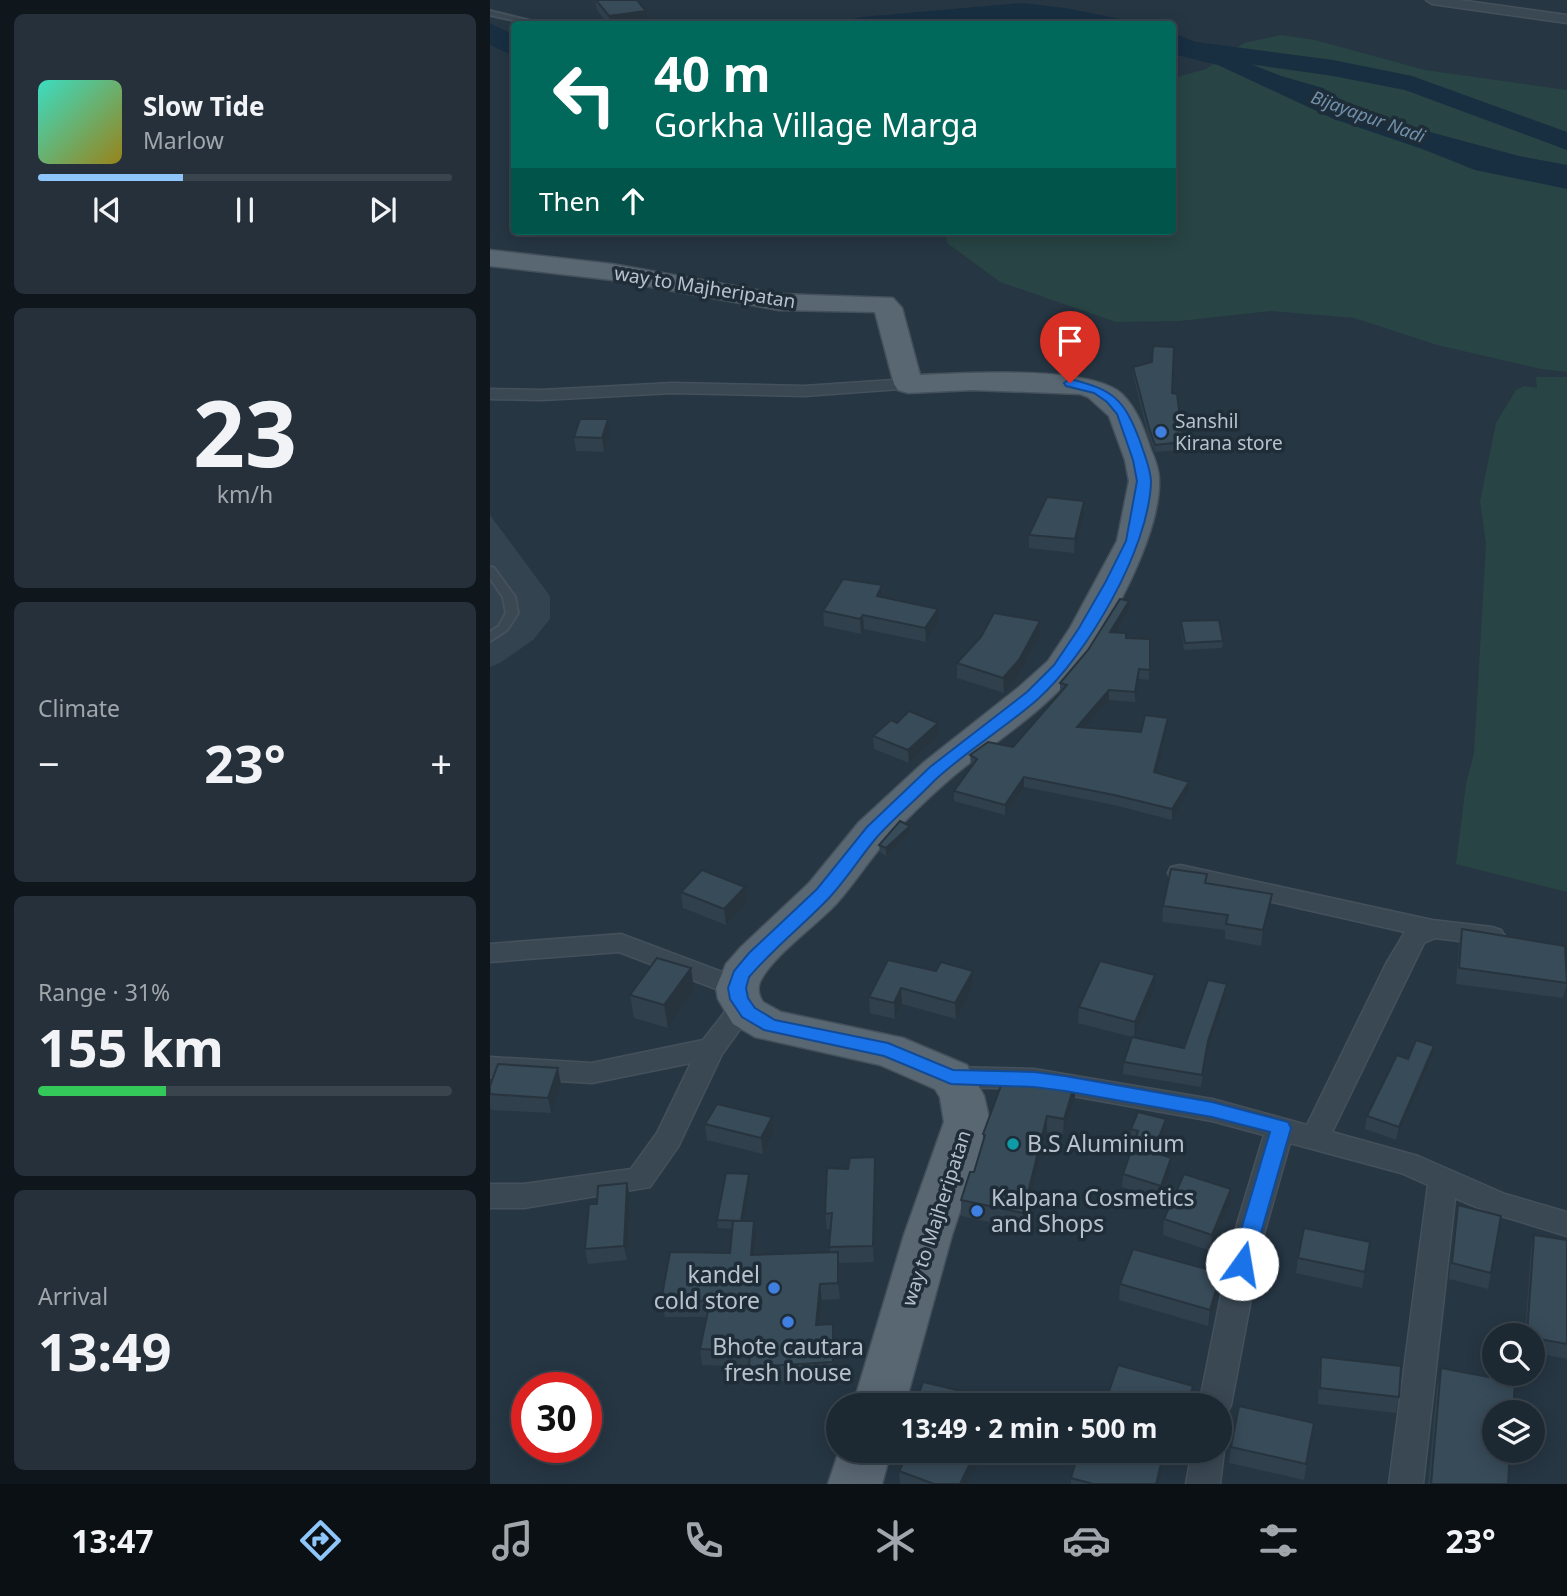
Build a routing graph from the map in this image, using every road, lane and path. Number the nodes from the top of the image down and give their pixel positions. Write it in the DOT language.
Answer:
graph roads {
  1 [pos="1432,0"];
  2 [pos="490,13"];
  3 [pos="1567,19"];
  4 [pos="524,21"];
  5 [pos="490,258"];
  6 [pos="908,384"];
  7 [pos="490,394"];
  8 [pos="490,570"];
  9 [pos="490,638"];
  10 [pos="1180,873"];
  11 [pos="1432,929"];
  12 [pos="1520,942"];
  13 [pos="490,953"];
  14 [pos="741,997"];
  15 [pos="711,1049"];
  16 [pos="490,1067"];
  17 [pos="951,1077"];
  18 [pos="1281,1128"];
  19 [pos="1315,1138"];
  20 [pos="1443,1179"];
  21 [pos="490,1196"];
  22 [pos="1567,1224"];
  23 [pos="882,1393"];
  24 [pos="1217,1393"];
  25 [pos="861,1463"];
  26 [pos="1206,1463"];
  27 [pos="855,1484"];
  28 [pos="1203,1484"];
  29 [pos="1406,1484"];
  1 -- 3 [label="street"];
  2 -- 4 [label="lane"];
  5 -- 6 [label="main road, way to Majheripatan"];
  6 -- 7 [label="street"];
  6 -- 14 [label="main road"];
  8 -- 9 [label="lane"];
  10 -- 11 [label="street"];
  11 -- 12 [label="street"];
  11 -- 19 [label="street"];
  13 -- 14 [label="street"];
  14 -- 15 [label="street"];
  14 -- 17 [label="main road"];
  15 -- 16 [label="street"];
  15 -- 21 [label="street"];
  17 -- 18 [label="street"];
  17 -- 23 [label="main road, way to Majheripatan"];
  18 -- 19 [label="street"];
  18 -- 24 [label="street"];
  19 -- 20 [label="street"];
  20 -- 22 [label="street"];
  20 -- 29 [label="street"];
  25 -- 27 [label="main road"];
  26 -- 28 [label="street"];
}
